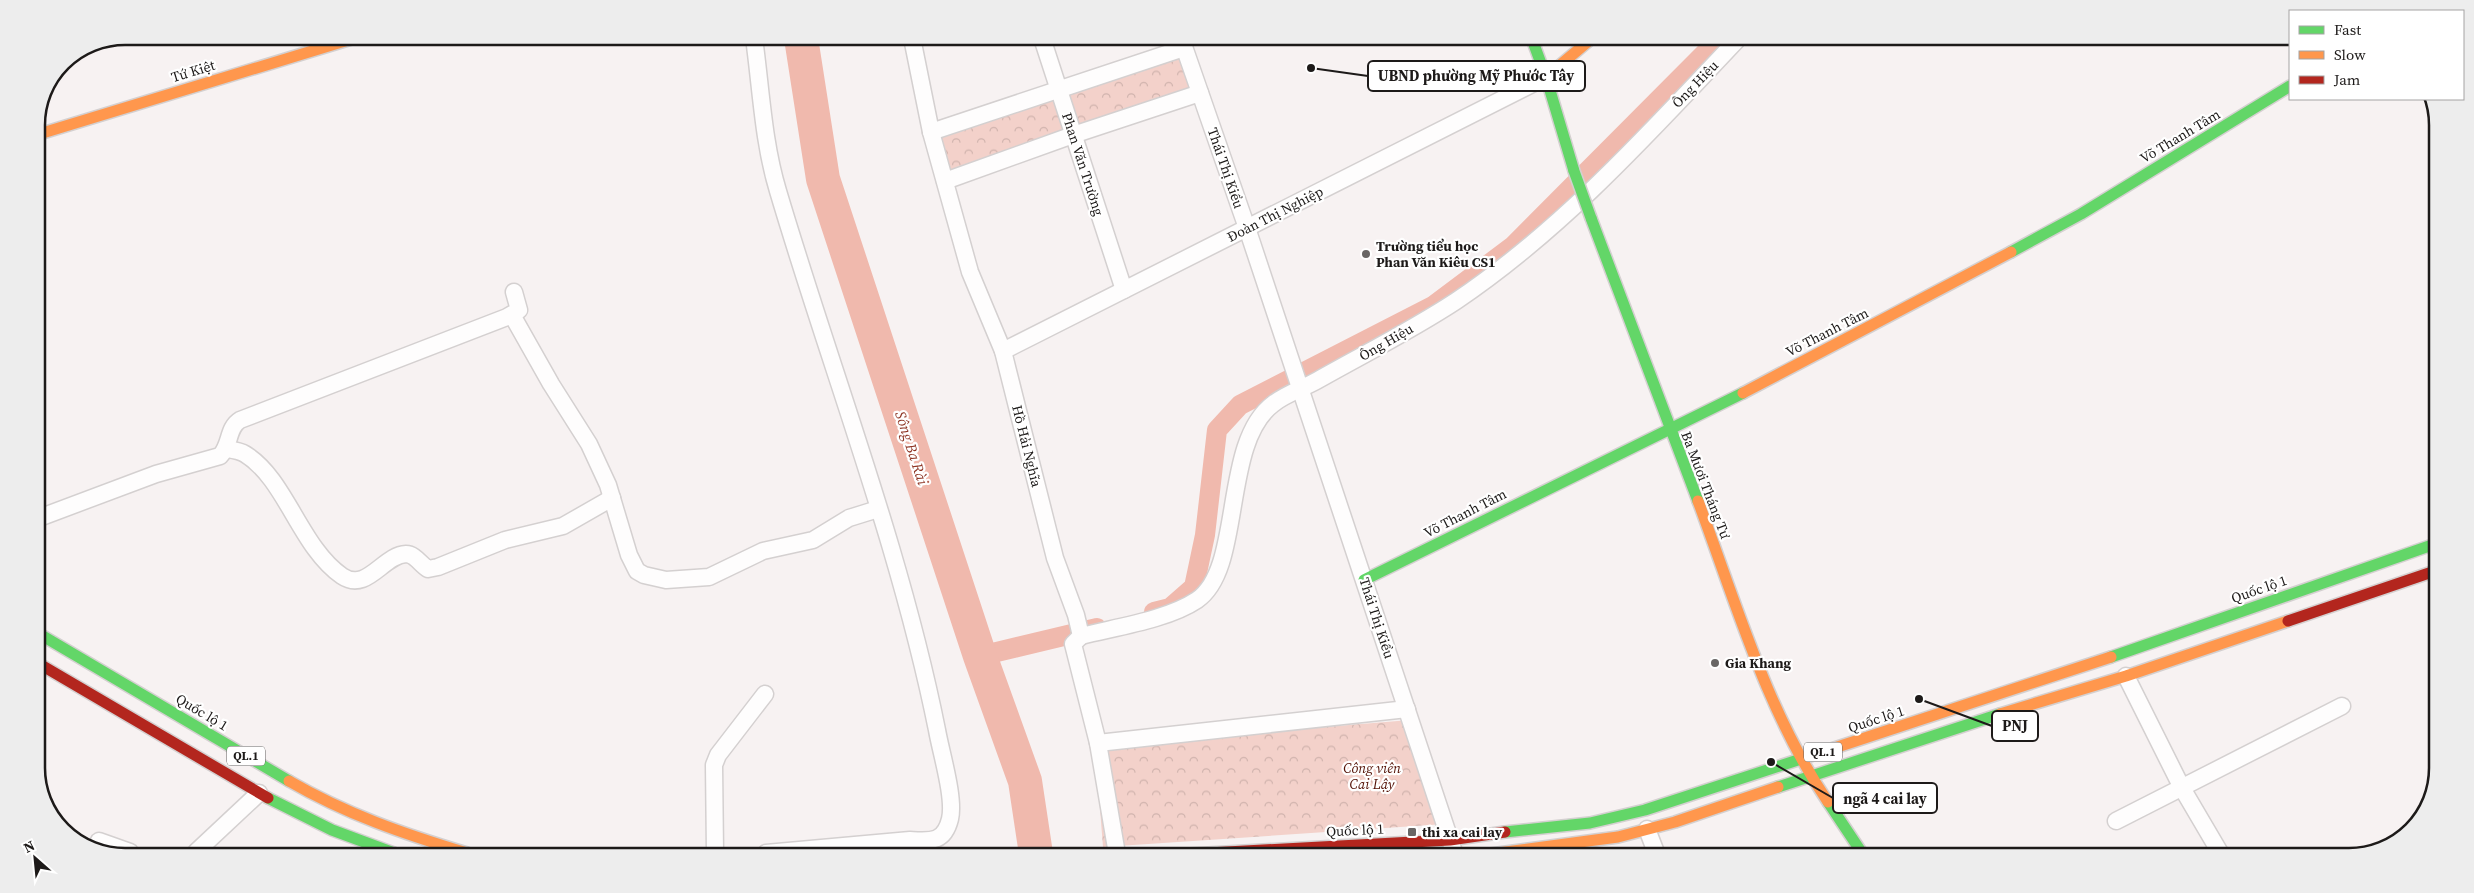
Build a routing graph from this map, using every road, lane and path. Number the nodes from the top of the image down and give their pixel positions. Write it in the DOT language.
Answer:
graph roads {
  1 [pos="332,45"];
  2 [pos="755,45"];
  3 [pos="913,45"];
  4 [pos="1044,45"];
  5 [pos="1177,45"];
  6 [pos="1183,45"];
  7 [pos="1534,45"];
  8 [pos="1584,45"];
  9 [pos="1732,45"];
  10 [pos="1546,77"];
  11 [pos="2289,87"];
  12 [pos="1060,89"];
  13 [pos="1200,93"];
  14 [pos="45,132"];
  15 [pos="931,132"];
  16 [pos="1073,135"];
  17 [pos="945,182"];
  18 [pos="1247,228"];
  19 [pos="1124,290"];
  20 [pos="514,292"];
  21 [pos="512,315"];
  22 [pos="1003,351"];
  23 [pos="1300,386"];
  24 [pos="1669,429"];
  25 [pos="227,449"];
  26 [pos="612,498"];
  27 [pos="878,509"];
  28 [pos="45,516"];
  29 [pos="2429,546"];
  30 [pos="2429,573"];
  31 [pos="1364,580"];
  32 [pos="1081,636"];
  33 [pos="45,637"];
  34 [pos="45,667"];
  35 [pos="2126,676"];
  36 [pos="764,694"];
  37 [pos="2342,706"];
  38 [pos="1407,709"];
  39 [pos="1098,743"];
  40 [pos="1801,759"];
  41 [pos="1811,777"];
  42 [pos="2182,788"];
  43 [pos="259,793"];
  44 [pos="2116,821"];
  45 [pos="1647,829"];
  46 [pos="1618,837"];
  47 [pos="99,841"];
  48 [pos="116,847"];
  49 [pos="200,848"];
  50 [pos="381,848"];
  51 [pos="451,848"];
  52 [pos="715,848"];
  53 [pos="828,848"];
  54 [pos="1116,848"];
  55 [pos="1452,848"];
  56 [pos="1536,848"];
  57 [pos="1595,848"];
  58 [pos="1654,848"];
  59 [pos="1859,848"];
  60 [pos="2217,848"];
  1 -- 14 [label="main road, Tứ Kiệt"];
  2 -- 27 [label="street"];
  3 -- 15 [label="street, Hồ Hải Nghĩa"];
  4 -- 12 [label="street, Phan Văn Trường"];
  5 -- 12 [label="street"];
  6 -- 13 [label="street, Thái Thị Kiểu"];
  7 -- 10 [label="main road"];
  8 -- 10 [label="main road"];
  9 -- 23 [label="street, Ông Hiệu"];
  10 -- 18 [label="street, Đoàn Thị Nghiệp"];
  10 -- 24 [label="main road, Ba Mươi Tháng Tư, bridge"];
  11 -- 24 [label="main road, Võ Thanh Tâm"];
  12 -- 15 [label="street"];
  12 -- 16 [label="street, Phan Văn Trường"];
  13 -- 16 [label="street"];
  13 -- 18 [label="street, Thái Thị Kiểu"];
  15 -- 17 [label="street, Hồ Hải Nghĩa"];
  16 -- 17 [label="street"];
  16 -- 19 [label="street, Phan Văn Trường"];
  17 -- 22 [label="street, Hồ Hải Nghĩa"];
  18 -- 19 [label="street, Đoàn Thị Nghiệp"];
  18 -- 23 [label="street, Thái Thị Kiểu"];
  19 -- 22 [label="street, Đoàn Thị Nghiệp"];
  20 -- 21 [label="street"];
  21 -- 25 [label="street"];
  21 -- 26 [label="street"];
  22 -- 32 [label="street, Hồ Hải Nghĩa"];
  23 -- 31 [label="street, Thái Thị Kiểu"];
  23 -- 32 [label="street, Ông Hiệu"];
  24 -- 31 [label="main road, Võ Thanh Tâm"];
  24 -- 40 [label="main road, Ba Mươi Tháng Tư"];
  25 -- 26 [label="street"];
  25 -- 28 [label="street"];
  26 -- 27 [label="street"];
  27 -- 53 [label="street"];
  29 -- 40 [label="main road, Quốc lộ 1 / QL.1"];
  30 -- 35 [label="main road, QL.1"];
  31 -- 38 [label="street, Thái Thị Kiểu"];
  32 -- 39 [label="street, Hồ Hải Nghĩa"];
  33 -- 51 [label="main road, Quốc lộ 1 / QL.1"];
  34 -- 43 [label="main road, QL.1"];
  35 -- 41 [label="main road, QL.1"];
  35 -- 42 [label="street"];
  36 -- 52 [label="street"];
  37 -- 42 [label="street"];
  38 -- 39 [label="street"];
  38 -- 55 [label="street, Thái Thị Kiểu"];
  39 -- 54 [label="street, Hồ Hải Nghĩa"];
  40 -- 41 [label="main road, Ba Mươi Tháng Tư"];
  40 -- 55 [label="main road, Quốc lộ 1 / QL.1"];
  41 -- 45 [label="main road, QL.1"];
  41 -- 59 [label="main road, Ba Mươi Tháng Tư"];
  42 -- 44 [label="street"];
  42 -- 60 [label="street"];
  43 -- 49 [label="street"];
  43 -- 50 [label="main road, QL.1"];
  45 -- 46 [label="main road, QL.1"];
  45 -- 58 [label="street"];
  46 -- 56 [label="main road, QL.1"];
  46 -- 57 [label="street"];
  47 -- 48 [label="street"];
}
